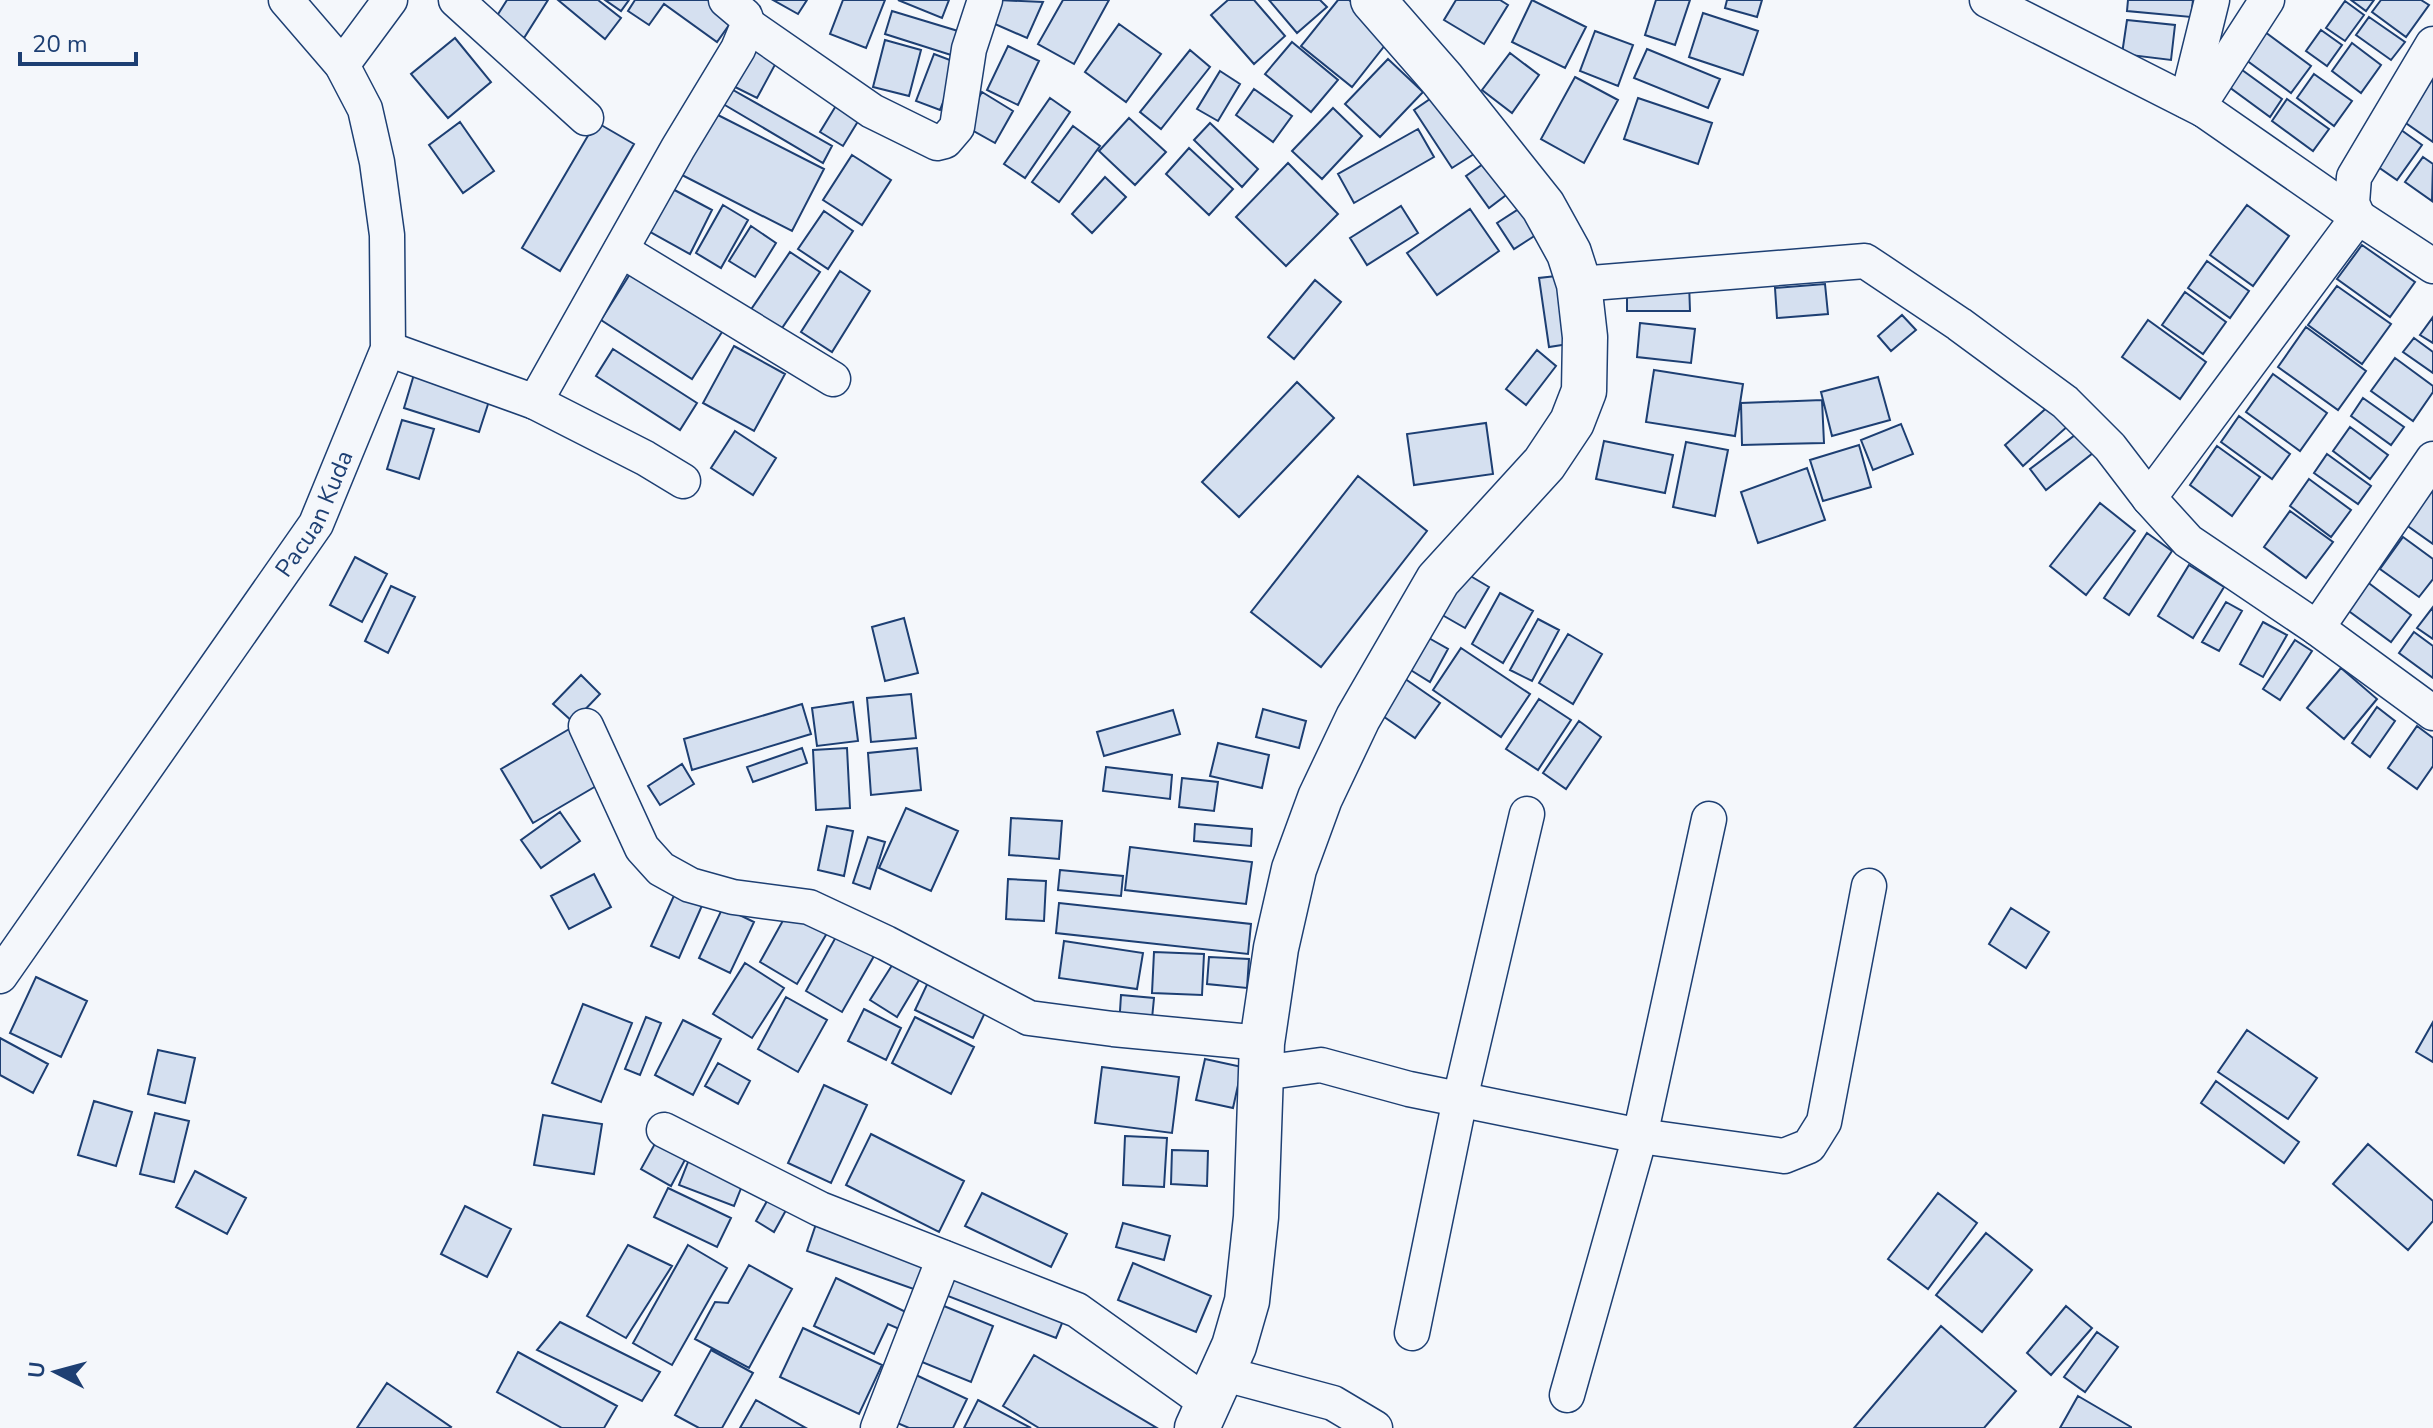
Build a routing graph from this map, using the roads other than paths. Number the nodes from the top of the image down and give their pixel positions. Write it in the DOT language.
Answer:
graph roads {
  1 [pos="286,0"];
  2 [pos="390,0"];
  3 [pos="456,0"];
  4 [pos="985,0"];
  5 [pos="1373,0"];
  6 [pos="1987,0"];
  7 [pos="2212,0"];
  8 [pos="2267,0"];
  9 [pos="737,12"];
  10 [pos="2433,44"];
  11 [pos="342,65"];
  12 [pos="2195,105"];
  13 [pos="586,118"];
  14 [pos="2358,217"];
  15 [pos="621,250"];
  16 [pos="2433,266"];
  17 [pos="1579,284"];
  18 [pos="388,349"];
  19 [pos="833,379"];
  20 [pos="535,402"];
  21 [pos="2433,459"];
  22 [pos="683,481"];
  23 [pos="2149,498"];
  24 [pos="2317,628"];
  25 [pos="2433,713"];
  26 [pos="586,726"];
  27 [pos="1527,814"];
  28 [pos="1709,819"];
  29 [pos="1869,886"];
  30 [pos="0,976"];
  31 [pos="1261,1058"];
  32 [pos="1460,1099"];
  33 [pos="664,1130"];
  34 [pos="1640,1136"];
  35 [pos="944,1258"];
  36 [pos="1412,1333"];
  37 [pos="1567,1395"];
  38 [pos="1209,1401"];
  39 [pos="878,1428"];
  40 [pos="1375,1428"];
  1 -- 11 [label="street, Pacuan Kuda"];
  2 -- 11 [label="street"];
  3 -- 13 [label="street"];
  4 -- 9 [label="street"];
  5 -- 17 [label="street"];
  6 -- 12 [label="street"];
  7 -- 12 [label="street"];
  8 -- 12 [label="street"];
  9 -- 15 [label="street"];
  10 -- 14 [label="street"];
  11 -- 18 [label="street, Pacuan Kuda"];
  12 -- 14 [label="street"];
  14 -- 16 [label="street"];
  14 -- 23 [label="street"];
  15 -- 19 [label="street"];
  15 -- 20 [label="street"];
  17 -- 23 [label="street"];
  17 -- 31 [label="street"];
  18 -- 20 [label="street"];
  18 -- 30 [label="street, Pacuan Kuda"];
  20 -- 22 [label="street"];
  21 -- 24 [label="street"];
  23 -- 24 [label="street"];
  24 -- 25 [label="street"];
  26 -- 31 [label="street"];
  27 -- 32 [label="street"];
  28 -- 34 [label="street"];
  29 -- 34 [label="street"];
  31 -- 32 [label="street"];
  31 -- 38 [label="street"];
  32 -- 34 [label="street"];
  32 -- 36 [label="street"];
  33 -- 35 [label="street"];
  34 -- 37 [label="street"];
  35 -- 38 [label="street"];
  35 -- 39 [label="street"];
  38 -- 40 [label="street"];
}
